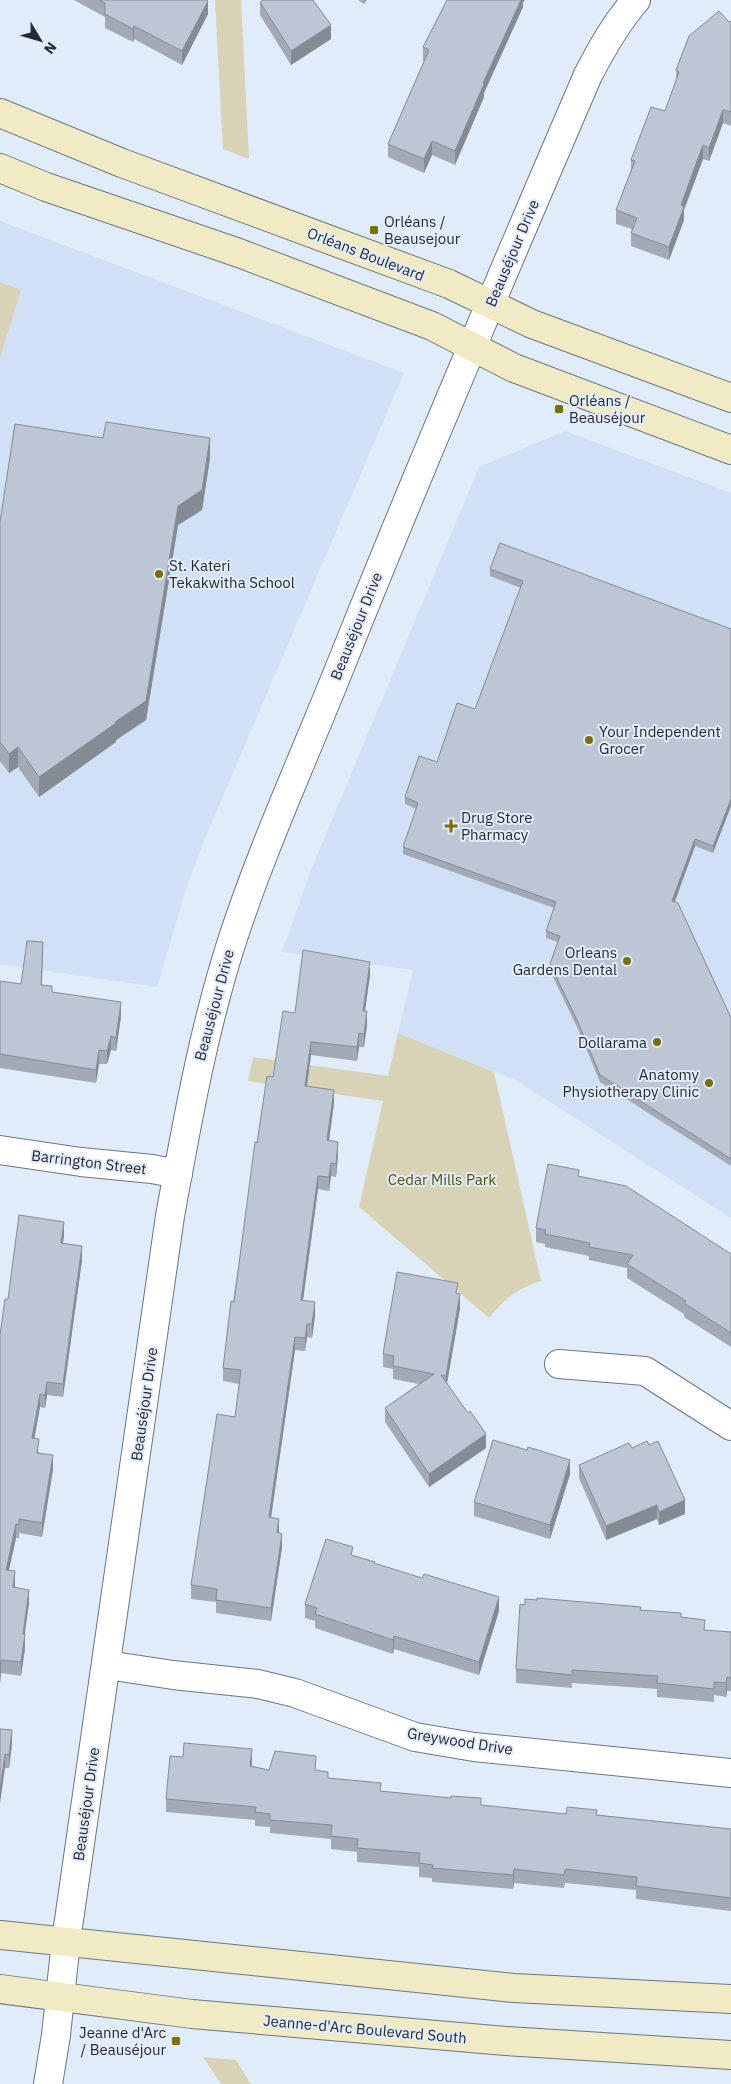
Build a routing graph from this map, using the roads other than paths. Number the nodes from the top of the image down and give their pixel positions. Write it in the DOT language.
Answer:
graph roads {
  1 [pos="636,0"];
  2 [pos="0,113"];
  3 [pos="0,168"];
  4 [pos="491,304"];
  5 [pos="473,346"];
  6 [pos="731,398"];
  7 [pos="731,450"];
  8 [pos="0,1150"];
  9 [pos="178,1174"];
  10 [pos="559,1364"];
  11 [pos="731,1426"];
  12 [pos="107,1665"];
  13 [pos="731,1773"];
  14 [pos="0,1935"];
  15 [pos="66,1941"];
  16 [pos="0,1989"];
  17 [pos="61,1995"];
  18 [pos="731,1999"];
  19 [pos="731,2055"];
  20 [pos="48,2084"];
  1 -- 4 [label="street, Beauséjour Drive"];
  2 -- 4 [label="main road, Orléans Boulevard"];
  3 -- 5 [label="main road"];
  4 -- 5 [label="street, Beauséjour Drive"];
  4 -- 6 [label="main road, Orléans Boulevard"];
  5 -- 7 [label="main road"];
  5 -- 9 [label="street, Beauséjour Drive"];
  8 -- 9 [label="street, Barrington Street"];
  9 -- 12 [label="street, Beauséjour Drive"];
  10 -- 11 [label="street"];
  12 -- 13 [label="street, Greywood Drive"];
  12 -- 15 [label="street, Beauséjour Drive"];
  14 -- 15 [label="main road"];
  15 -- 17 [label="street, Beauséjour Drive"];
  15 -- 18 [label="main road"];
  16 -- 17 [label="main road, Jeanne-d'Arc Boulevard South"];
  17 -- 19 [label="main road, Jeanne-d'Arc Boulevard South"];
  17 -- 20 [label="street, Beauséjour Drive"];
}
